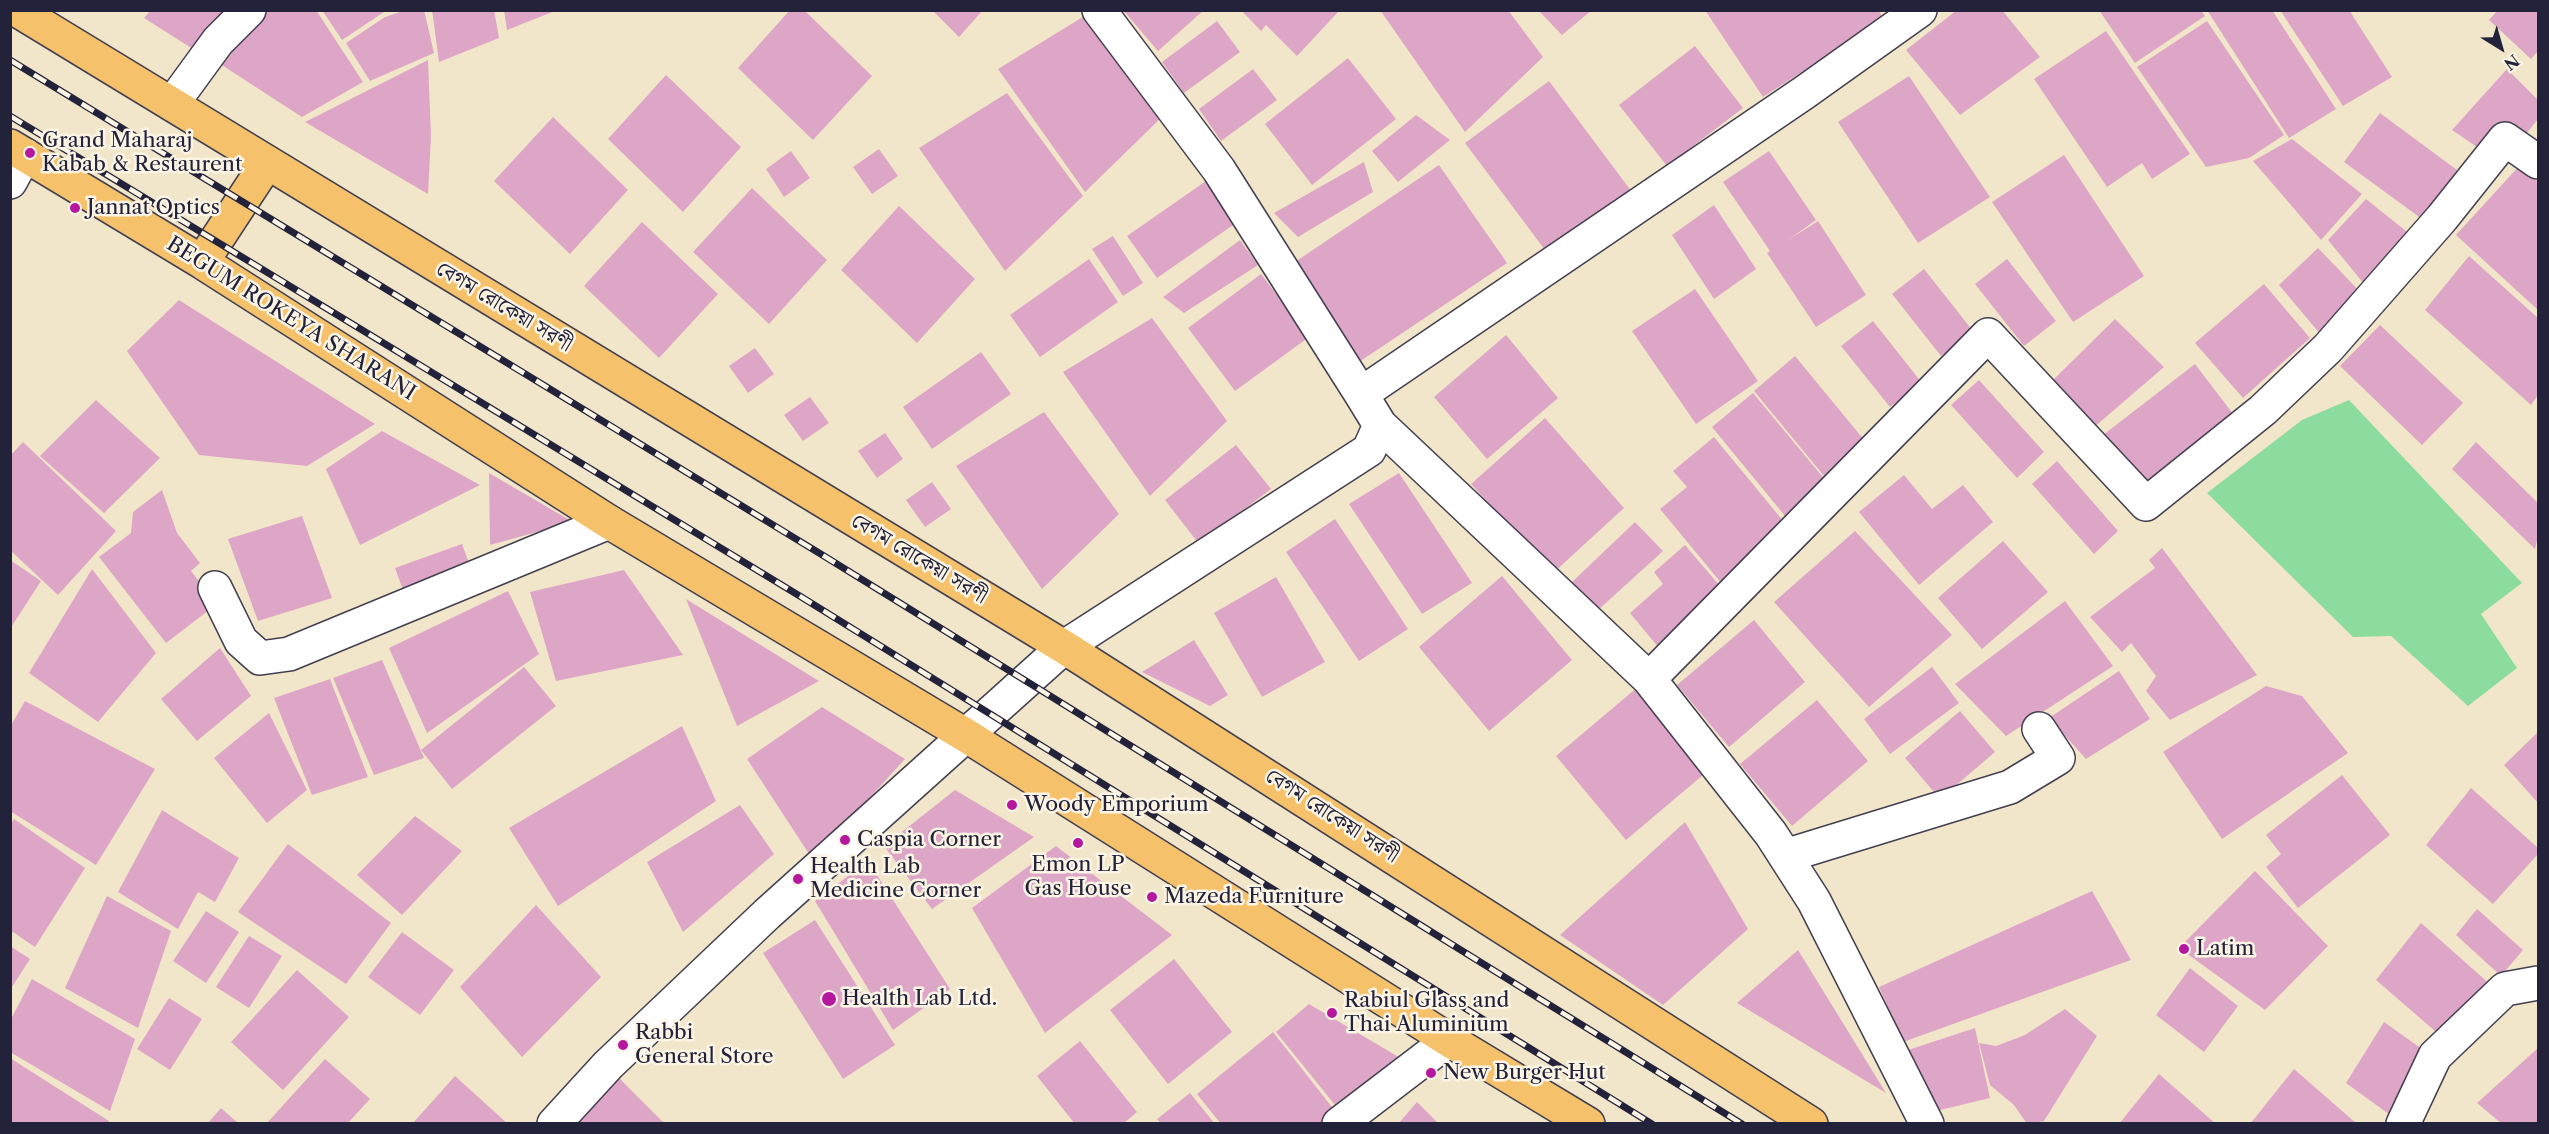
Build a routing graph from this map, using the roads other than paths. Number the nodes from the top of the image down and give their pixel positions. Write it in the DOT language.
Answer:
graph roads {
  1 [pos="17,10"];
  2 [pos="249,10"];
  3 [pos="1099,10"];
  4 [pos="1920,10"];
  5 [pos="172,104"];
  6 [pos="15,161"];
  7 [pos="2538,162"];
  8 [pos="267,163"];
  9 [pos="202,262"];
  10 [pos="1361,394"];
  11 [pos="1380,425"];
  12 [pos="609,522"];
  13 [pos="215,588"];
  14 [pos="1064,647"];
  15 [pos="1649,679"];
  16 [pos="2038,729"];
  17 [pos="967,736"];
  18 [pos="1785,856"];
  19 [pos="2538,984"];
  20 [pos="1449,1040"];
  21 [pos="554,1124"];
  22 [pos="1339,1124"];
  23 [pos="1588,1124"];
  24 [pos="1811,1124"];
  25 [pos="1927,1124"];
  26 [pos="2403,1124"];
  1 -- 5 [label="main road, বেগম রোকেয়া সরণী"];
  2 -- 5 [label="street"];
  3 -- 10 [label="street"];
  4 -- 10 [label="street"];
  5 -- 8 [label="main road, বেগম রোকেয়া সরণী"];
  6 -- 9 [label="main road, BEGUM ROKEYA SHARANI"];
  7 -- 15 [label="street"];
  8 -- 9 [label="main road"];
  8 -- 14 [label="main road, বেগম রোকেয়া সরণী"];
  9 -- 12 [label="main road, BEGUM ROKEYA SHARANI"];
  10 -- 11 [label="street"];
  11 -- 14 [label="street"];
  11 -- 15 [label="street"];
  12 -- 13 [label="street"];
  12 -- 17 [label="main road"];
  14 -- 17 [label="street"];
  14 -- 24 [label="main road, বেগম রোকেয়া সরণী"];
  15 -- 18 [label="street"];
  16 -- 18 [label="street"];
  17 -- 20 [label="main road"];
  17 -- 21 [label="street"];
  18 -- 25 [label="street"];
  19 -- 26 [label="street"];
  20 -- 22 [label="street"];
  20 -- 23 [label="main road"];
}
